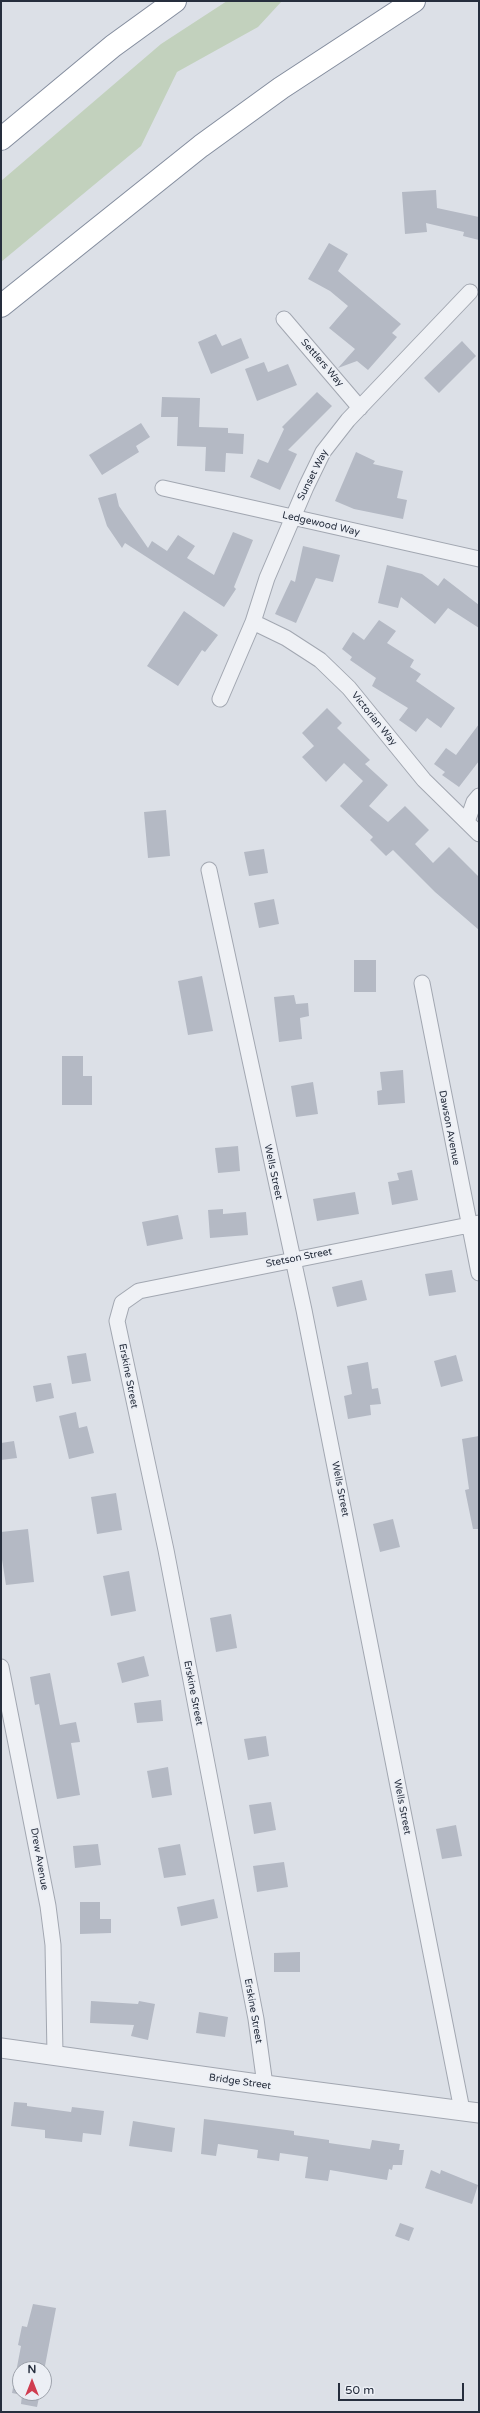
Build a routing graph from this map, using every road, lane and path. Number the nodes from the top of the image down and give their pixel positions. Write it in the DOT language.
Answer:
graph roads {
  1 [pos="175,1"];
  2 [pos="414,1"];
  3 [pos="1,139"];
  4 [pos="470,292"];
  5 [pos="1,306"];
  6 [pos="284,319"];
  7 [pos="360,408"];
  8 [pos="163,488"];
  9 [pos="293,517"];
  10 [pos="479,559"];
  11 [pos="253,622"];
  12 [pos="220,699"];
  13 [pos="479,796"];
  14 [pos="467,822"];
  15 [pos="479,834"];
  16 [pos="209,870"];
  17 [pos="422,983"];
  18 [pos="474,1224"];
  19 [pos="292,1260"];
  20 [pos="479,1273"];
  21 [pos="122,1302"];
  22 [pos="1,1667"];
  23 [pos="1,2048"];
  24 [pos="54,2054"];
  25 [pos="265,2085"];
  26 [pos="471,2111"];
  1 -- 3 [label="highway"];
  2 -- 5 [label="highway"];
  4 -- 7 [label="street, Sunset Way"];
  6 -- 7 [label="street, Settlers Way"];
  7 -- 9 [label="street, Sunset Way"];
  8 -- 9 [label="street, Ledgewood Way"];
  9 -- 10 [label="street, Ledgewood Way"];
  9 -- 11 [label="street, Sunset Way"];
  11 -- 12 [label="street, Sunset Way"];
  11 -- 14 [label="street, Victorian Way"];
  13 -- 14 [label="street"];
  14 -- 15 [label="street, Victorian Way"];
  16 -- 19 [label="street, Wells Street"];
  17 -- 18 [label="street, Dawson Avenue"];
  18 -- 19 [label="street, Stetson Street"];
  18 -- 20 [label="street, Dawson Avenue"];
  19 -- 21 [label="street, Stetson Street"];
  19 -- 26 [label="street, Wells Street"];
  21 -- 25 [label="street, Erskine Street"];
  22 -- 24 [label="street, Drew Avenue"];
  23 -- 24 [label="street, Bridge Street"];
  24 -- 25 [label="street, Bridge Street"];
  25 -- 26 [label="street, Bridge Street"];
}
